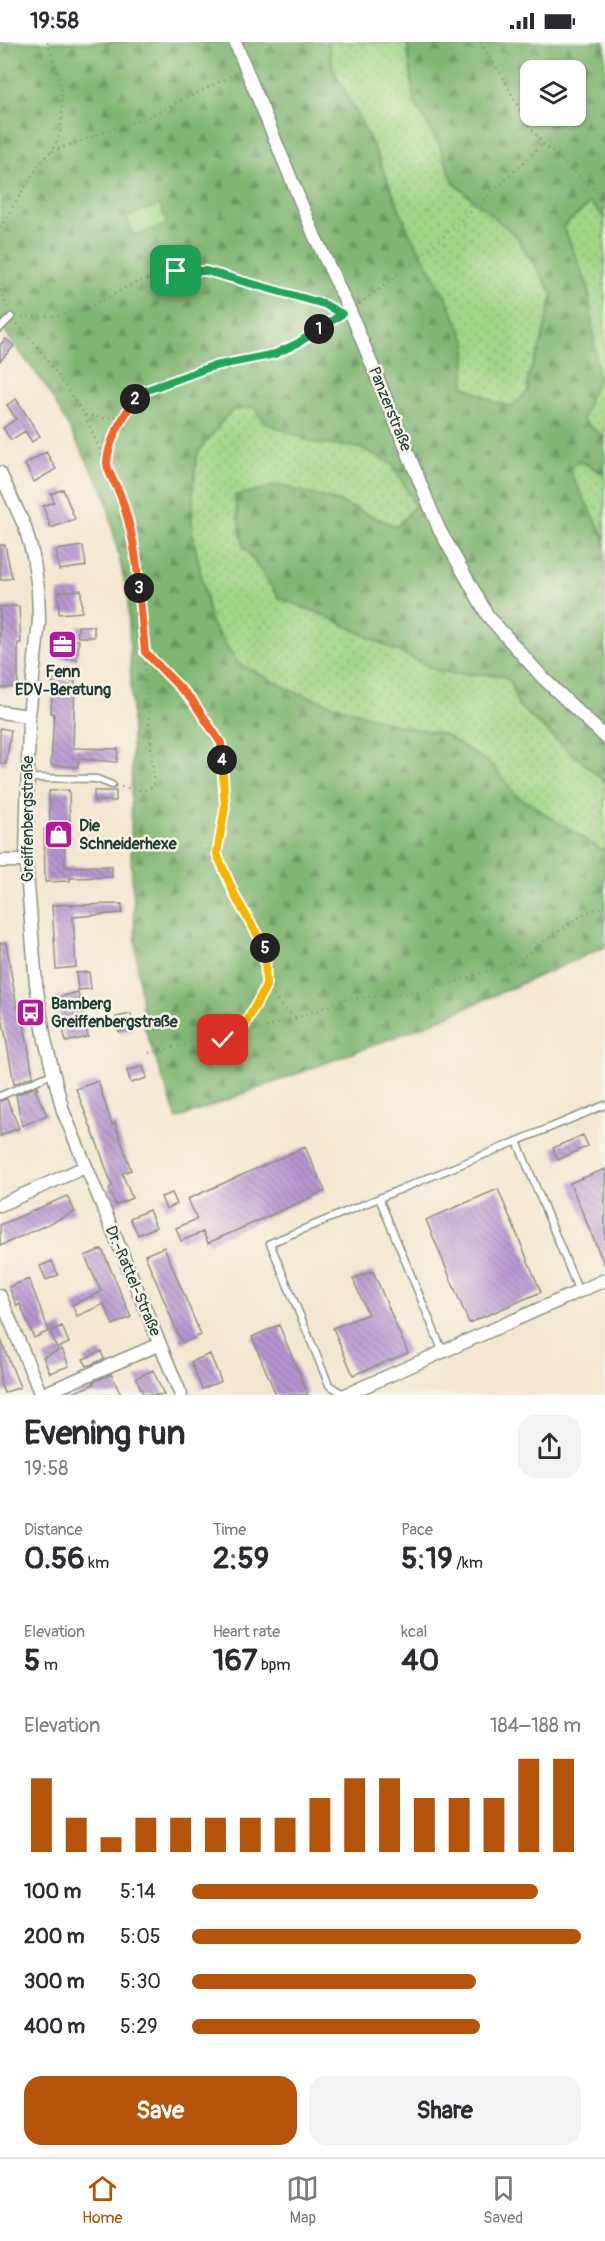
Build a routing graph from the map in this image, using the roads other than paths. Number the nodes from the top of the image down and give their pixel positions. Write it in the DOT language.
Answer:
graph roads {
  1 [pos="235,42"];
  2 [pos="11,317"];
  3 [pos="0,328"];
  4 [pos="0,472"];
  5 [pos="0,712"];
  6 [pos="29,716"];
  7 [pos="605,737"];
  8 [pos="27,778"];
  9 [pos="112,785"];
  10 [pos="0,861"];
  11 [pos="26,861"];
  12 [pos="52,1074"];
  13 [pos="0,1096"];
  14 [pos="605,1105"];
  15 [pos="517,1142"];
  16 [pos="85,1167"];
  17 [pos="379,1198"];
  18 [pos="0,1205"];
  19 [pos="605,1280"];
  20 [pos="579,1292"];
  21 [pos="0,1296"];
  22 [pos="160,1344"];
  23 [pos="443,1352"];
  24 [pos="41,1395"];
  25 [pos="181,1395"];
  26 [pos="345,1395"];
  1 -- 7 [label="street, Panzerstraße"];
  2 -- 3 [label="lane"];
  4 -- 6 [label="street, Greiffenbergstraße"];
  5 -- 6 [label="street"];
  6 -- 8 [label="street, Greiffenbergstraße"];
  8 -- 9 [label="lane"];
  8 -- 11 [label="street, Greiffenbergstraße"];
  10 -- 11 [label="street"];
  11 -- 12 [label="street, Greiffenbergstraße"];
  12 -- 13 [label="lane"];
  12 -- 16 [label="street, Greiffenbergstraße"];
  14 -- 15 [label="lane"];
  15 -- 17 [label="lane"];
  15 -- 20 [label="lane"];
  16 -- 18 [label="street"];
  16 -- 22 [label="street, Dr.-Rattel-Straße"];
  17 -- 23 [label="lane"];
  17 -- 26 [label="lane"];
  19 -- 20 [label="street"];
  20 -- 23 [label="street"];
  21 -- 24 [label="street"];
  22 -- 24 [label="street"];
  22 -- 25 [label="street, Dr.-Rattel-Straße"];
  23 -- 26 [label="street"];
}
